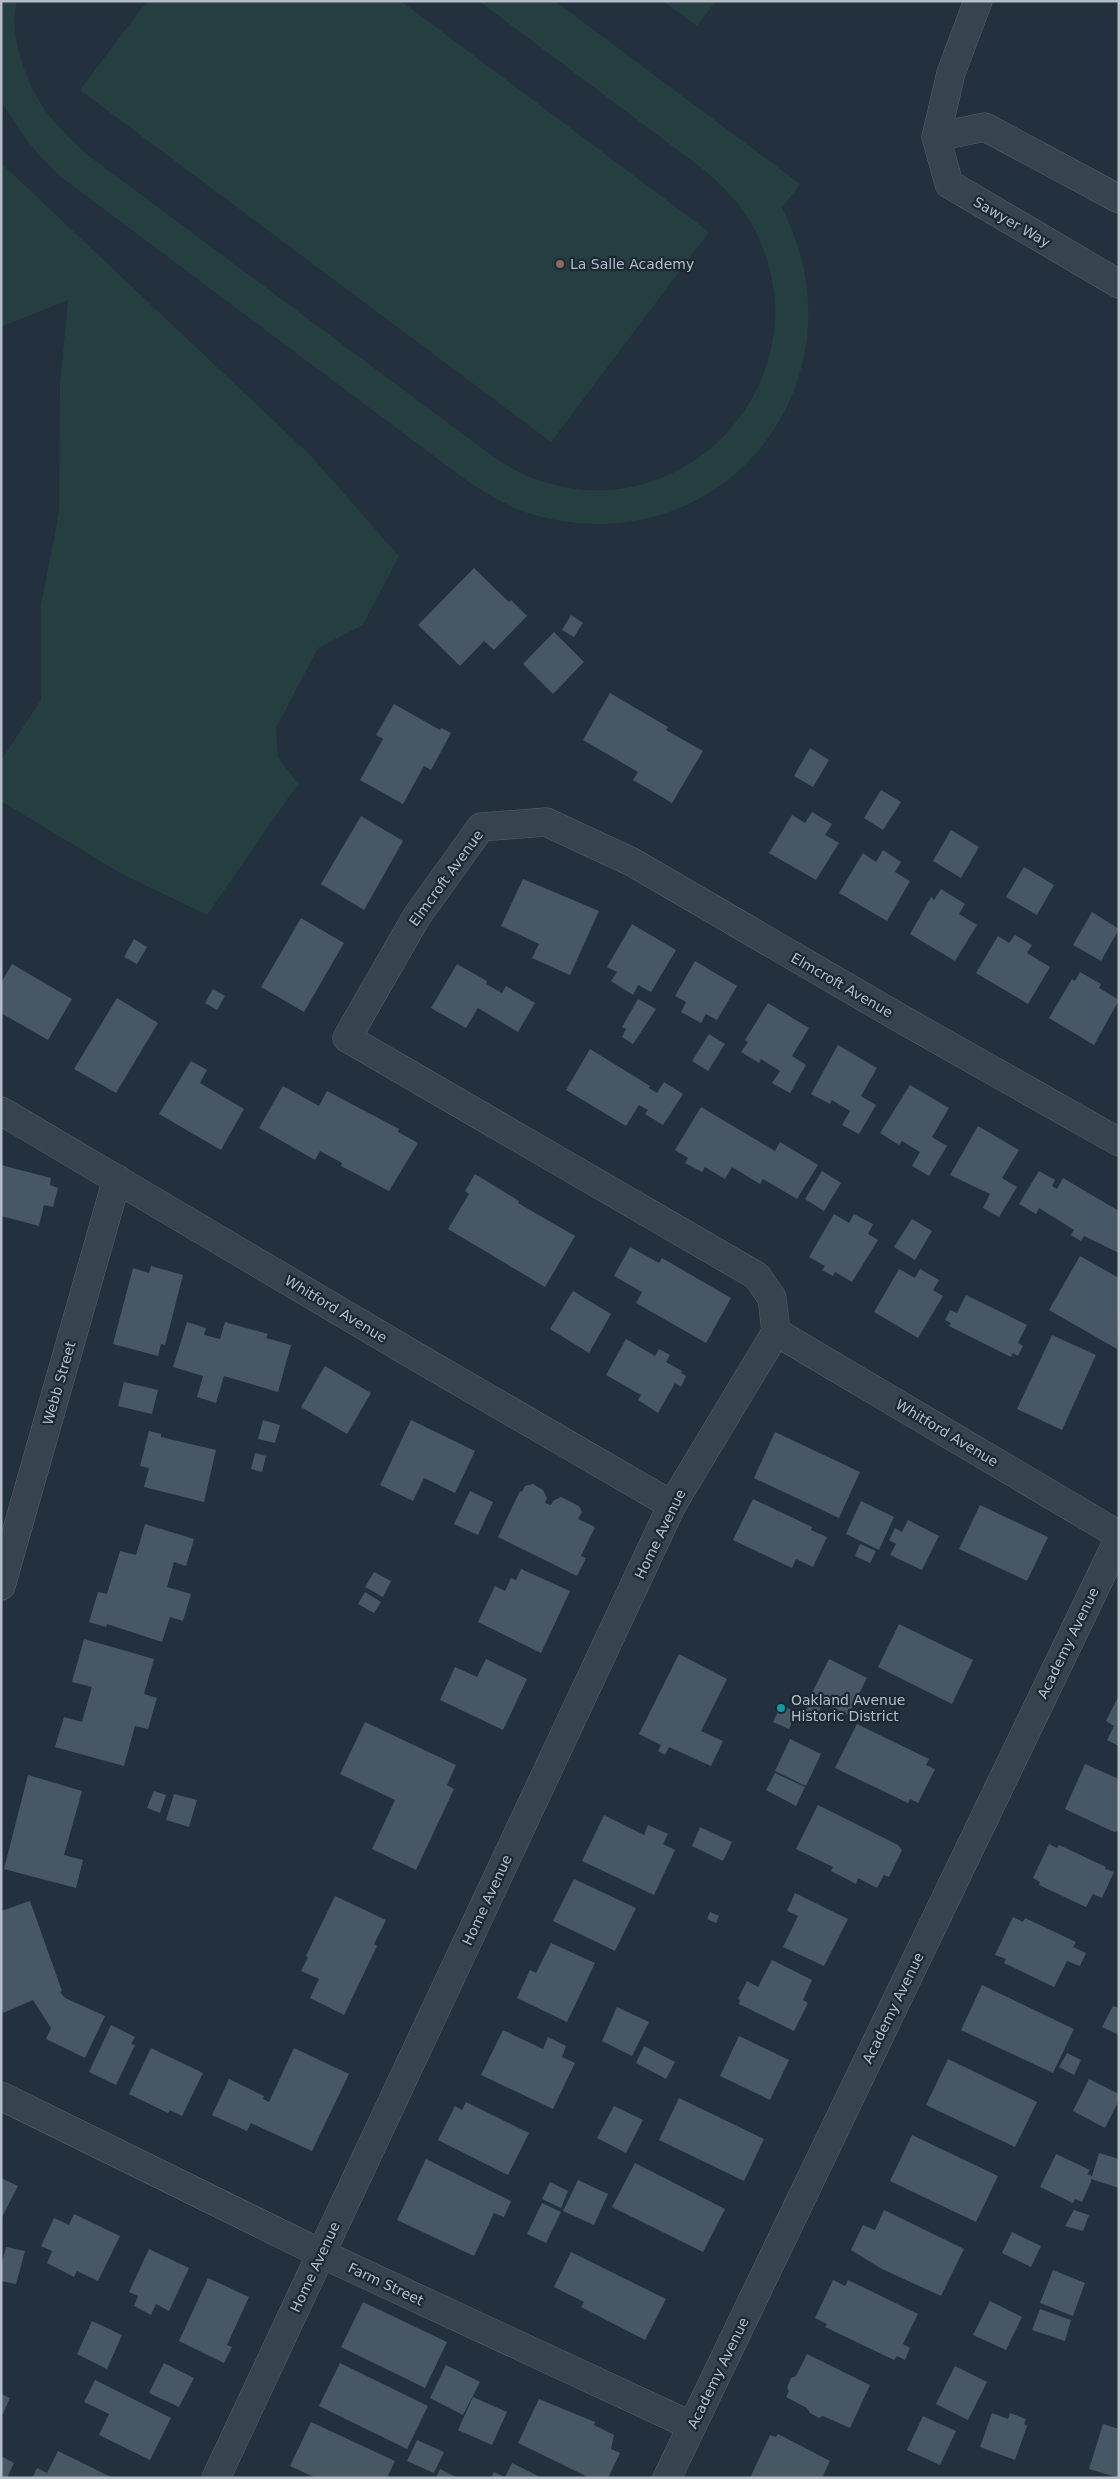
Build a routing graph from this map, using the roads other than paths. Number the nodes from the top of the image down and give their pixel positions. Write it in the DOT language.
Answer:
graph roads {
  1 [pos="978,1"];
  2 [pos="936,137"];
  3 [pos="1119,199"];
  4 [pos="1119,284"];
  5 [pos="1,1111"];
  6 [pos="1119,1142"];
  7 [pos="117,1179"];
  8 [pos="776,1332"];
  9 [pos="672,1505"];
  10 [pos="1119,1536"];
  11 [pos="1,1586"];
  12 [pos="1,2096"];
  13 [pos="322,2254"];
  14 [pos="692,2426"];
  15 [pos="216,2478"];
  16 [pos="668,2478"];
  1 -- 2 [label="street, Sawyer Way"];
  2 -- 3 [label="street"];
  2 -- 4 [label="street, Sawyer Way"];
  5 -- 7 [label="street, Whitford Avenue"];
  6 -- 8 [label="street, Elmcroft Avenue"];
  7 -- 9 [label="street, Whitford Avenue"];
  7 -- 11 [label="street, Webb Street"];
  8 -- 9 [label="street, Home Avenue"];
  8 -- 10 [label="street, Whitford Avenue"];
  9 -- 13 [label="street, Home Avenue"];
  10 -- 14 [label="street, Academy Avenue"];
  12 -- 13 [label="street, Farm Street"];
  13 -- 14 [label="street, Farm Street"];
  13 -- 15 [label="street, Home Avenue"];
  14 -- 16 [label="street, Academy Avenue"];
}
